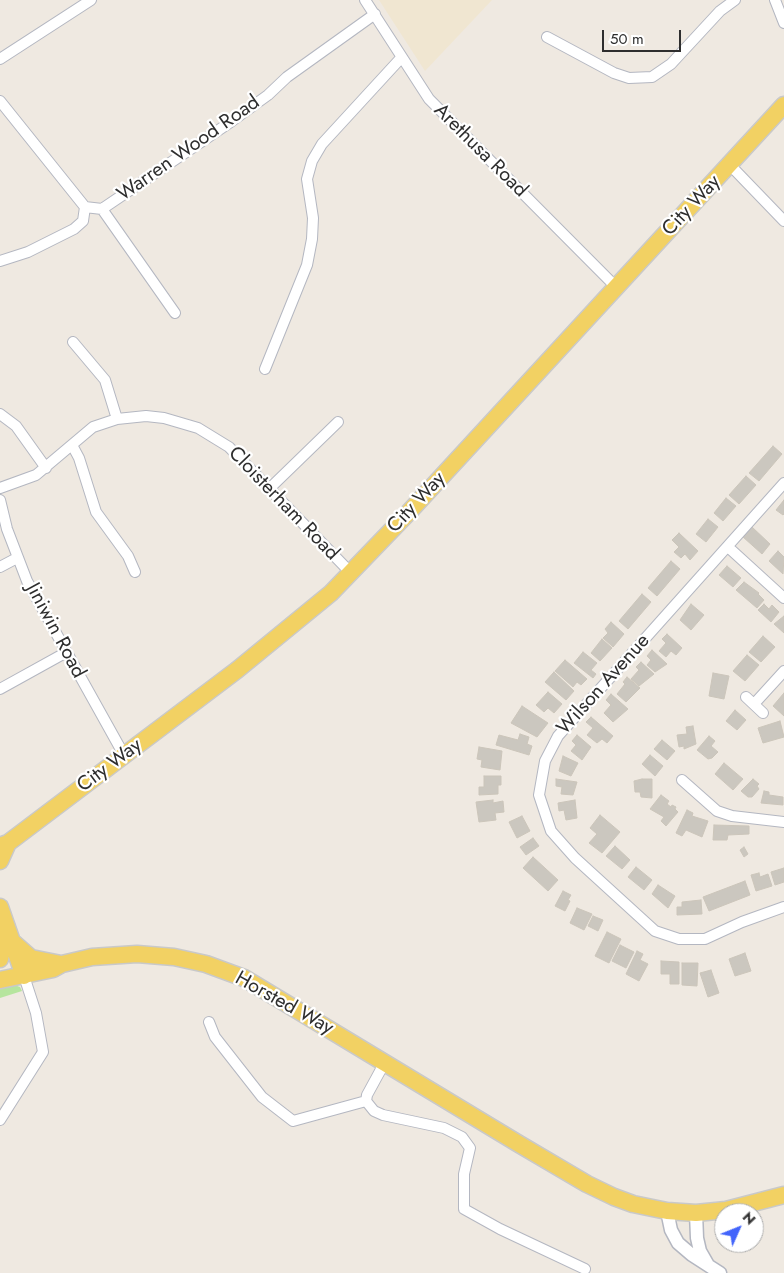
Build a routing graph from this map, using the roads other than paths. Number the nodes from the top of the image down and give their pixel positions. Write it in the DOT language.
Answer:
graph roads {
  1 [pos="91,0"];
  2 [pos="365,0"];
  3 [pos="735,0"];
  4 [pos="775,0"];
  5 [pos="375,14"];
  6 [pos="784,23"];
  7 [pos="546,37"];
  8 [pos="401,58"];
  9 [pos="0,60"];
  10 [pos="0,101"];
  11 [pos="784,105"];
  12 [pos="730,165"];
  13 [pos="85,207"];
  14 [pos="102,209"];
  15 [pos="784,221"];
  16 [pos="0,261"];
  17 [pos="616,287"];
  18 [pos="175,313"];
  19 [pos="73,342"];
  20 [pos="265,369"];
  21 [pos="0,414"];
  22 [pos="117,419"];
  23 [pos="338,422"];
  24 [pos="72,445"];
  25 [pos="46,468"];
  26 [pos="784,483"];
  27 [pos="0,488"];
  28 [pos="270,488"];
  29 [pos="0,500"];
  30 [pos="728,547"];
  31 [pos="17,558"];
  32 [pos="0,567"];
  33 [pos="135,572"];
  34 [pos="351,573"];
  35 [pos="784,598"];
  36 [pos="65,653"];
  37 [pos="784,671"];
  38 [pos="0,689"];
  39 [pos="763,713"];
  40 [pos="124,755"];
  41 [pos="682,780"];
  42 [pos="784,822"];
  43 [pos="4,844"];
  44 [pos="0,861"];
  45 [pos="784,907"];
  46 [pos="4,920"];
  47 [pos="0,959"];
  48 [pos="62,964"];
  49 [pos="24,976"];
  50 [pos="0,980"];
  51 [pos="209,1022"];
  52 [pos="385,1062"];
  53 [pos="366,1101"];
  54 [pos="0,1120"];
  55 [pos="784,1195"];
  56 [pos="667,1211"];
  57 [pos="696,1213"];
  58 [pos="709,1266"];
  59 [pos="585,1270"];
  60 [pos="720,1273"];
  1 -- 9 [label="street"];
  2 -- 5 [label="street, Arethusa Road"];
  3 -- 7 [label="street"];
  4 -- 6 [label="street"];
  5 -- 8 [label="street, Arethusa Road"];
  5 -- 14 [label="street, Warren Wood Road"];
  8 -- 17 [label="street, Arethusa Road"];
  8 -- 20 [label="street"];
  10 -- 13 [label="street"];
  11 -- 12 [label="main road, City Way"];
  12 -- 15 [label="street"];
  12 -- 17 [label="main road, City Way"];
  13 -- 14 [label="street, Warren Wood Road"];
  13 -- 16 [label="street"];
  14 -- 18 [label="street"];
  17 -- 34 [label="main road, City Way"];
  19 -- 22 [label="street"];
  21 -- 25 [label="street"];
  22 -- 24 [label="street, Cloisterham Road"];
  22 -- 28 [label="street, Cloisterham Road"];
  23 -- 28 [label="street"];
  24 -- 25 [label="street, Cloisterham Road"];
  24 -- 33 [label="street"];
  25 -- 27 [label="street, Cloisterham Road"];
  26 -- 30 [label="street, Wilson Avenue"];
  28 -- 34 [label="street, Cloisterham Road"];
  29 -- 31 [label="street, Jiniwin Road"];
  30 -- 35 [label="street"];
  30 -- 45 [label="street, Wilson Avenue"];
  31 -- 32 [label="street"];
  31 -- 36 [label="street, Jiniwin Road"];
  34 -- 40 [label="main road, City Way"];
  36 -- 38 [label="street"];
  36 -- 40 [label="street, Jiniwin Road"];
  37 -- 39 [label="street"];
  40 -- 43 [label="main road, City Way"];
  41 -- 42 [label="street"];
  43 -- 44 [label="main road"];
  46 -- 47 [label="main road"];
  46 -- 48 [label="main road"];
  46 -- 49 [label="main road"];
  48 -- 49 [label="main road, Horsted Way"];
  48 -- 52 [label="main road, Horsted Way"];
  49 -- 50 [label="main road, Horsted Way"];
  49 -- 54 [label="street"];
  51 -- 53 [label="street"];
  52 -- 53 [label="street"];
  52 -- 56 [label="main road, Horsted Way"];
  53 -- 59 [label="street"];
  55 -- 57 [label="main road, Horsted Way"];
  56 -- 57 [label="main road, Horsted Way"];
  56 -- 58 [label="street"];
  57 -- 58 [label="street"];
  58 -- 60 [label="street"];
}
